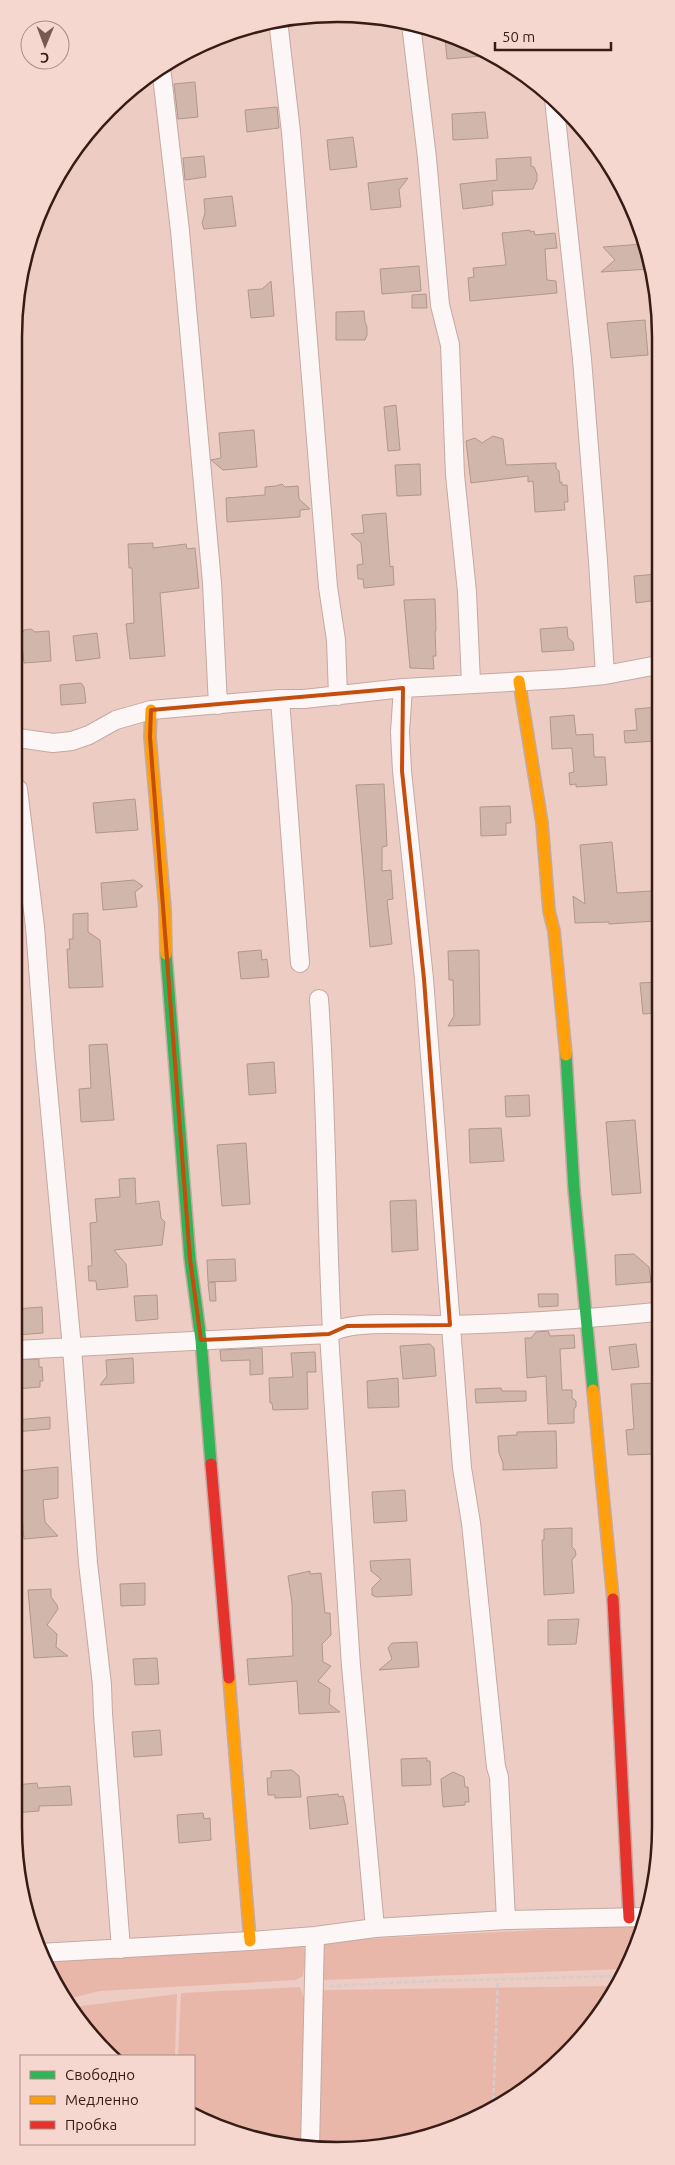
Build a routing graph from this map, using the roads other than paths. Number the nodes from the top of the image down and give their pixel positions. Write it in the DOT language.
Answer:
graph roads {
  1 [pos="279,28"];
  2 [pos="412,32"];
  3 [pos="162,76"];
  4 [pos="555,111"];
  5 [pos="652,666"];
  6 [pos="605,675"];
  7 [pos="519,681"];
  8 [pos="471,683"];
  9 [pos="403,688"];
  10 [pos="338,696"];
  11 [pos="280,699"];
  12 [pos="218,706"];
  13 [pos="151,710"];
  14 [pos="22,739"];
  15 [pos="22,821"];
  16 [pos="300,963"];
  17 [pos="319,998"];
  18 [pos="652,1312"];
  19 [pos="586,1319"];
  20 [pos="450,1325"];
  21 [pos="330,1332"];
  22 [pos="201,1340"];
  23 [pos="72,1348"];
  24 [pos="22,1350"];
  25 [pos="636,1918"];
  26 [pos="506,1920"];
  27 [pos="375,1928"];
  28 [pos="315,1936"];
  29 [pos="250,1941"];
  30 [pos="121,1949"];
  31 [pos="48,1953"];
  32 [pos="310,2141"];
  1 -- 10 [label="street"];
  2 -- 8 [label="street"];
  3 -- 12 [label="street"];
  4 -- 6 [label="street"];
  5 -- 6 [label="street"];
  6 -- 7 [label="street"];
  7 -- 8 [label="street"];
  7 -- 19 [label="street"];
  8 -- 9 [label="street"];
  9 -- 10 [label="street"];
  9 -- 20 [label="street"];
  10 -- 11 [label="street"];
  11 -- 12 [label="street"];
  11 -- 16 [label="street"];
  12 -- 13 [label="street"];
  13 -- 14 [label="street"];
  13 -- 22 [label="street"];
  15 -- 23 [label="street"];
  17 -- 21 [label="street"];
  18 -- 19 [label="street"];
  19 -- 20 [label="street"];
  19 -- 25 [label="street"];
  20 -- 21 [label="street"];
  20 -- 26 [label="street"];
  21 -- 22 [label="street"];
  21 -- 27 [label="street"];
  22 -- 23 [label="street"];
  22 -- 29 [label="street"];
  23 -- 24 [label="street"];
  23 -- 30 [label="street"];
  25 -- 26 [label="street"];
  26 -- 27 [label="street"];
  27 -- 28 [label="street"];
  28 -- 29 [label="street"];
  28 -- 32 [label="street"];
  29 -- 30 [label="street"];
  30 -- 31 [label="street"];
}
